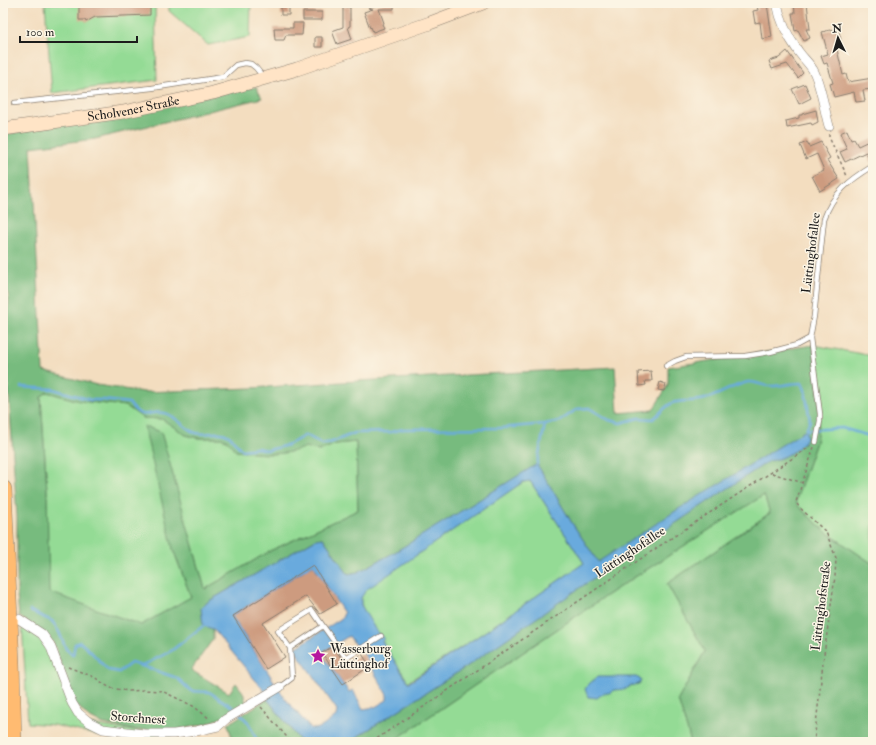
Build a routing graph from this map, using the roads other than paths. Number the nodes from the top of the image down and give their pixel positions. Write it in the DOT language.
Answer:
graph roads {
  1 [pos="483,3"];
  2 [pos="777,3"];
  3 [pos="263,80"];
  4 [pos="14,103"];
  5 [pos="829,126"];
  6 [pos="3,129"];
  7 [pos="873,166"];
  8 [pos="810,338"];
  9 [pos="666,366"];
  10 [pos="816,442"];
  11 [pos="3,489"];
  12 [pos="19,618"];
  13 [pos="324,626"];
  14 [pos="381,636"];
  15 [pos="290,648"];
  16 [pos="280,686"];
  17 [pos="13,742"];
  1 -- 3 [label="main road, Scholvener Straße"];
  2 -- 5 [label="street"];
  3 -- 4 [label="lane, Scholvener Straße"];
  3 -- 6 [label="main road, Scholvener Straße"];
  7 -- 8 [label="lane, Lüttinghofallee"];
  8 -- 9 [label="lane"];
  8 -- 10 [label="lane, Lüttinghofallee"];
  11 -- 17 [label="highway"];
  12 -- 16 [label="street, Storchnest"];
  13 -- 14 [label="lane"];
  13 -- 15 [label="lane"];
  13 -- 15 [label="lane"];
  15 -- 16 [label="lane"];
}
